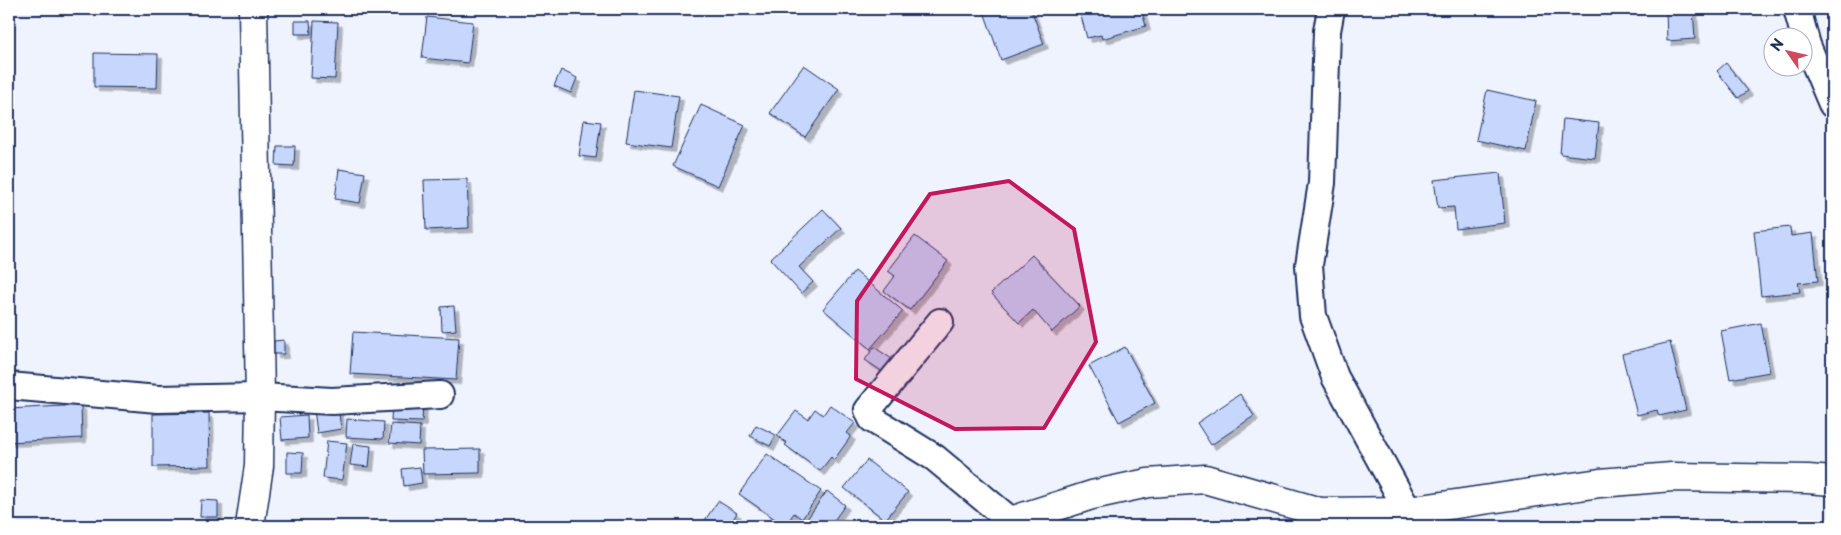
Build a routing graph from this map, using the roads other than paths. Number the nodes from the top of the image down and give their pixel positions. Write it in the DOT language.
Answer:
graph roads {
  1 [pos="253,9"];
  2 [pos="1331,9"];
  3 [pos="1797,9"];
  4 [pos="1832,104"];
  5 [pos="940,322"];
  6 [pos="9,386"];
  7 [pos="440,395"];
  8 [pos="260,397"];
  9 [pos="1832,481"];
  10 [pos="1408,511"];
  11 [pos="1313,519"];
  12 [pos="1006,524"];
  13 [pos="250,526"];
  1 -- 8 [label="street"];
  2 -- 10 [label="street"];
  3 -- 4 [label="street"];
  5 -- 12 [label="street"];
  6 -- 8 [label="street"];
  7 -- 8 [label="street"];
  8 -- 13 [label="street"];
  9 -- 10 [label="street"];
  10 -- 11 [label="street"];
  11 -- 12 [label="street"];
}
